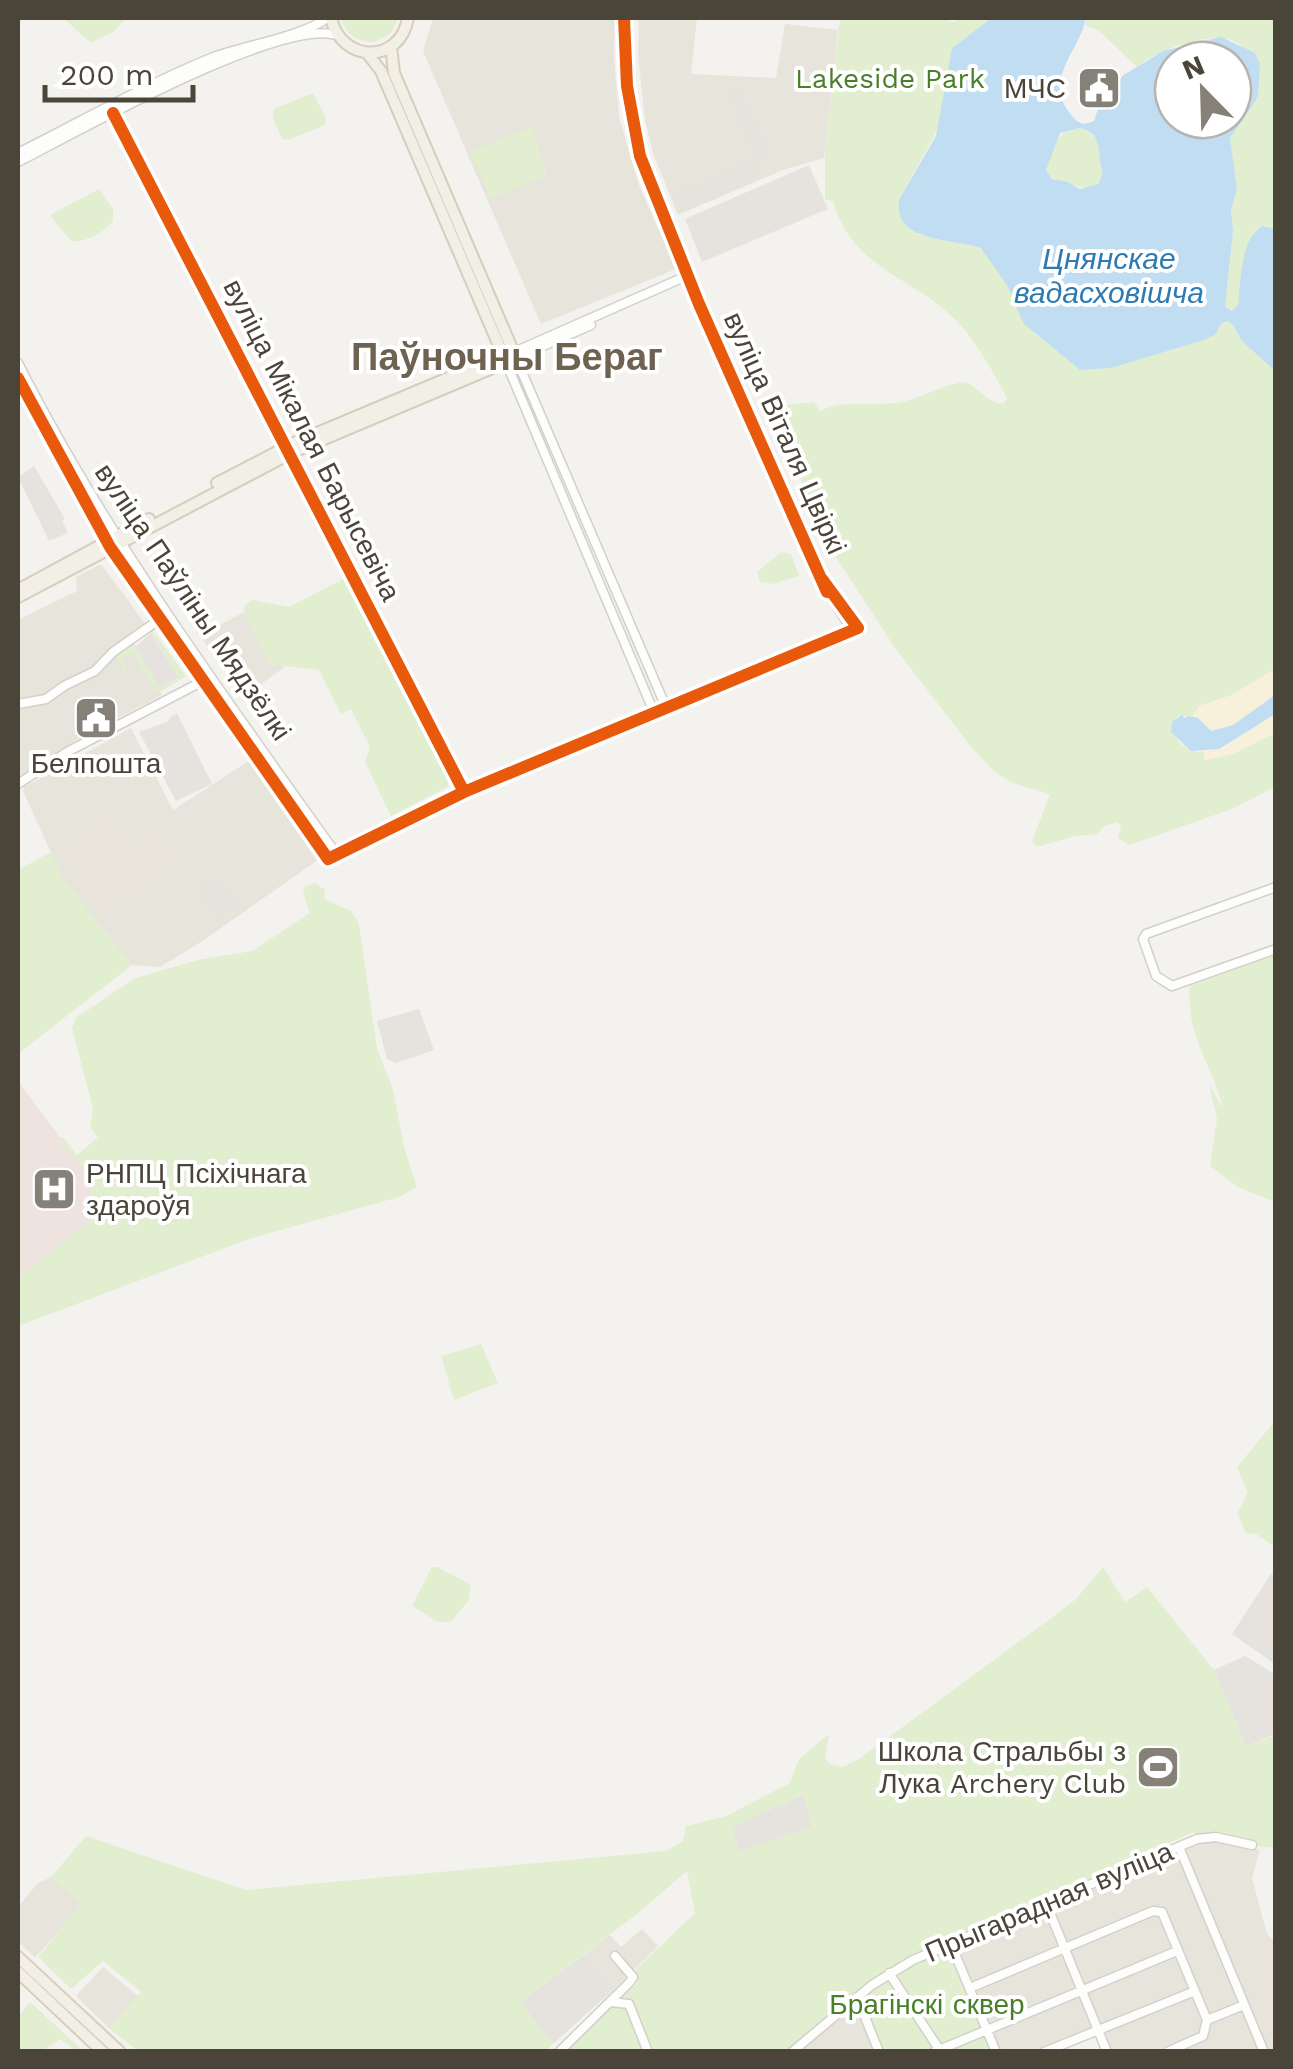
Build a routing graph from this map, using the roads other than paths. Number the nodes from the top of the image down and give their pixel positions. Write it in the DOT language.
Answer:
graph roads {
  1 [pos="329,18"];
  2 [pos="409,18"];
  3 [pos="626,18"];
  4 [pos="337,35"];
  5 [pos="391,46"];
  6 [pos="368,53"];
  7 [pos="113,113"];
  8 [pos="90,121"];
  9 [pos="18,153"];
  10 [pos="18,162"];
  11 [pos="690,278"];
  12 [pos="510,357"];
  13 [pos="18,363"];
  14 [pos="18,378"];
  15 [pos="289,450"];
  16 [pos="113,542"];
  17 [pos="18,594"];
  18 [pos="160,619"];
  19 [pos="206,679"];
  20 [pos="18,704"];
  21 [pos="665,706"];
  22 [pos="653,710"];
  23 [pos="18,784"];
  24 [pos="464,792"];
  25 [pos="1276,886"];
  26 [pos="1276,950"];
  27 [pos="1252,1844"];
  28 [pos="1179,1847"];
  29 [pos="1046,1904"];
  30 [pos="950,1942"];
  31 [pos="1064,1948"];
  32 [pos="1177,1951"];
  33 [pos="615,1956"];
  34 [pos="18,1957"];
  35 [pos="18,1972"];
  36 [pos="889,1973"];
  37 [pos="970,1988"];
  38 [pos="1082,1991"];
  39 [pos="1195,1991"];
  40 [pos="857,1997"];
  41 [pos="609,2002"];
  42 [pos="1244,2005"];
  43 [pos="1208,2020"];
  44 [pos="987,2028"];
  45 [pos="1098,2030"];
  46 [pos="938,2051"];
  47 [pos="102,2052"];
  48 [pos="120,2052"];
  49 [pos="559,2052"];
  50 [pos="648,2052"];
  51 [pos="792,2052"];
  52 [pos="879,2052"];
  53 [pos="996,2052"];
  54 [pos="1044,2052"];
  55 [pos="1107,2052"];
  56 [pos="1167,2052"];
  57 [pos="1264,2052"];
  1 -- 4 [label="main road"];
  1 -- 8 [label="street"];
  2 -- 5 [label="main road"];
  3 -- 11 [label="street, вуліца Віталя Цвіркі"];
  4 -- 6 [label="main road"];
  4 -- 7 [label="street"];
  5 -- 6 [label="main road"];
  5 -- 12 [label="main road"];
  6 -- 12 [label="main road"];
  7 -- 8 [label="street"];
  7 -- 15 [label="street, вуліца Мікалая Барысевіча"];
  8 -- 9 [label="street"];
  8 -- 10 [label="street"];
  11 -- 12 [label="street"];
  11 -- 21 [label="street, вуліца Віталя Цвіркі"];
  12 -- 15 [label="main road"];
  12 -- 21 [label="street"];
  12 -- 22 [label="street"];
  13 -- 16 [label="street, вуліца Паўліны Мядзёлкі"];
  14 -- 16 [label="street, вуліца Паўліны Мядзёлкі"];
  15 -- 16 [label="main road"];
  15 -- 24 [label="street, вуліца Мікалая Барысевіча"];
  16 -- 17 [label="main road"];
  16 -- 18 [label="street, вуліца Паўліны Мядзёлкі"];
  16 -- 19 [label="street, вуліца Паўліны Мядзёлкі"];
  18 -- 19 [label="street, вуліца Паўліны Мядзёлкі"];
  18 -- 20 [label="street"];
  19 -- 23 [label="street"];
  19 -- 24 [label="street, вуліца Паўліны Мядзёлкі"];
  21 -- 22 [label="street"];
  22 -- 24 [label="street"];
  25 -- 26 [label="street"];
  27 -- 28 [label="street, Прыгарадная вуліца"];
  28 -- 29 [label="street, Прыгарадная вуліца"];
  28 -- 42 [label="street"];
  29 -- 30 [label="street, Прыгарадная вуліца"];
  29 -- 31 [label="street"];
  30 -- 36 [label="street, Прыгарадная вуліца"];
  30 -- 37 [label="street"];
  31 -- 32 [label="street"];
  31 -- 37 [label="street"];
  31 -- 38 [label="street"];
  32 -- 38 [label="street"];
  32 -- 39 [label="street"];
  33 -- 41 [label="street"];
  34 -- 48 [label="main road"];
  35 -- 47 [label="main road"];
  36 -- 40 [label="street, Прыгарадная вуліца"];
  36 -- 46 [label="street"];
  37 -- 44 [label="street"];
  38 -- 44 [label="street"];
  38 -- 45 [label="street"];
  39 -- 43 [label="street"];
  39 -- 45 [label="street"];
  40 -- 51 [label="street, Прыгарадная вуліца"];
  40 -- 52 [label="street"];
  41 -- 49 [label="street"];
  41 -- 50 [label="street"];
  42 -- 43 [label="street"];
  42 -- 57 [label="street"];
  43 -- 56 [label="street"];
  44 -- 46 [label="street"];
  44 -- 53 [label="street"];
  45 -- 54 [label="street"];
  45 -- 55 [label="street"];
}
